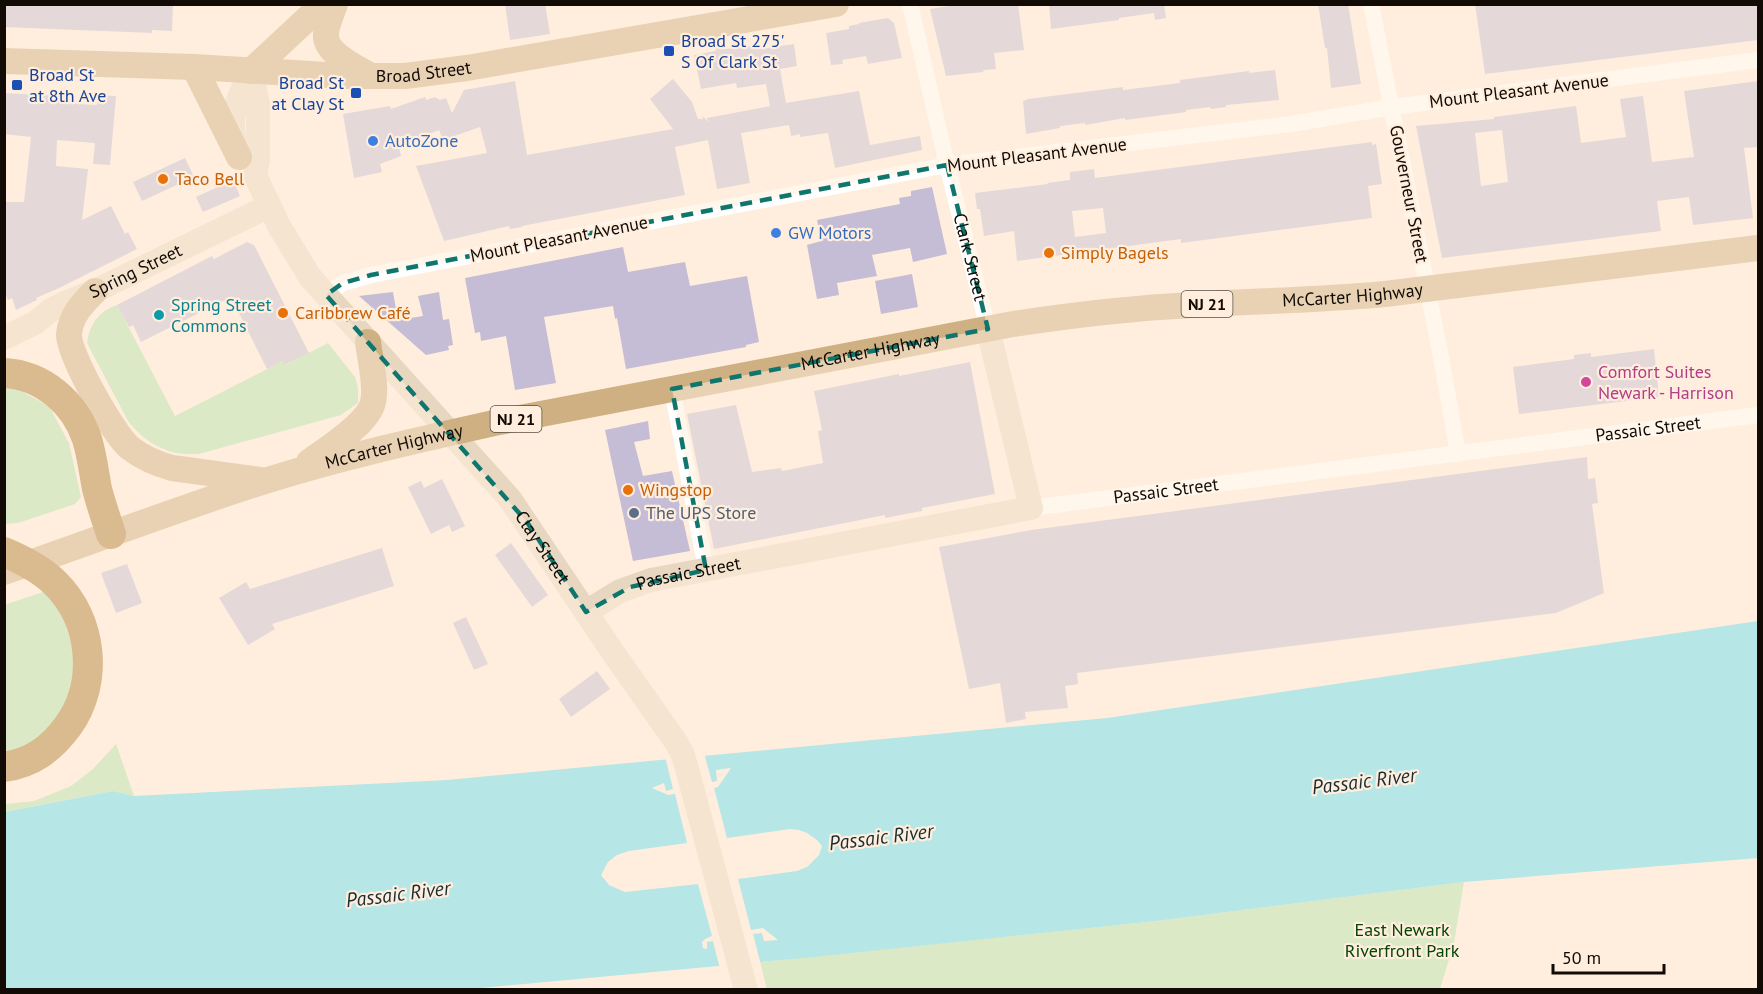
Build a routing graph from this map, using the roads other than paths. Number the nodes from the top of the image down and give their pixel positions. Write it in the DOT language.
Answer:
graph roads {
  1 [pos="323,4"];
  2 [pos="335,4"];
  3 [pos="836,4"];
  4 [pos="910,4"];
  5 [pos="1371,4"];
  6 [pos="1758,60"];
  7 [pos="4,61"];
  8 [pos="194,67"];
  9 [pos="250,71"];
  10 [pos="372,77"];
  11 [pos="1392,107"];
  12 [pos="947,165"];
  13 [pos="247,166"];
  14 [pos="269,206"];
  15 [pos="1758,248"];
  16 [pos="1428,290"];
  17 [pos="95,291"];
  18 [pos="326,295"];
  19 [pos="988,329"];
  20 [pos="6,334"];
  21 [pos="368,342"];
  22 [pos="4,373"];
  23 [pos="672,389"];
  24 [pos="1758,415"];
  25 [pos="449,432"];
  26 [pos="1458,454"];
  27 [pos="297,471"];
  28 [pos="266,481"];
  29 [pos="1031,508"];
  30 [pos="111,534"];
  31 [pos="12,563"];
  32 [pos="706,570"];
  33 [pos="586,612"];
  34 [pos="4,767"];
  35 [pos="743,978"];
  1 -- 9 [label="main road"];
  2 -- 10 [label="main road"];
  3 -- 10 [label="main road, Broad Street"];
  4 -- 12 [label="street, Clark Street"];
  5 -- 11 [label="street, Gouverneur Street"];
  6 -- 11 [label="street, Mount Pleasant Avenue"];
  7 -- 8 [label="main road, Broad Street"];
  8 -- 9 [label="main road, Broad Street"];
  8 -- 13 [label="main road"];
  9 -- 10 [label="main road, Broad Street"];
  9 -- 13 [label="main road"];
  11 -- 12 [label="street, Mount Pleasant Avenue"];
  11 -- 16 [label="street, Gouverneur Street"];
  12 -- 18 [label="street, Mount Pleasant Avenue"];
  12 -- 19 [label="street, Clark Street"];
  13 -- 14 [label="main road, Clay Street"];
  14 -- 17 [label="main road, Spring Street"];
  14 -- 18 [label="main road, Clay Street"];
  15 -- 16 [label="main road, McCarter Highway / NJ 21"];
  16 -- 19 [label="main road, McCarter Highway / NJ 21"];
  16 -- 26 [label="street, Gouverneur Street"];
  17 -- 20 [label="main road, Spring Street"];
  17 -- 28 [label="main road"];
  18 -- 21 [label="main road, Clay Street"];
  19 -- 23 [label="main road, McCarter Highway / NJ 21"];
  19 -- 29 [label="main road, Clark Street"];
  21 -- 25 [label="main road, Clay Street"];
  21 -- 27 [label="main road"];
  22 -- 30 [label="highway"];
  23 -- 25 [label="main road, McCarter Highway / NJ 21"];
  23 -- 32 [label="street"];
  24 -- 26 [label="street, Passaic Street"];
  25 -- 27 [label="main road, McCarter Highway / NJ 21"];
  25 -- 33 [label="main road, Clay Street"];
  26 -- 29 [label="street, Passaic Street"];
  27 -- 28 [label="main road, McCarter Highway / NJ 21"];
  28 -- 30 [label="main road, McCarter Highway / NJ 21"];
  29 -- 32 [label="main road, Passaic Street"];
  30 -- 31 [label="main road, McCarter Highway / NJ 21"];
  31 -- 34 [label="highway"];
  32 -- 33 [label="main road, Passaic Street"];
  33 -- 35 [label="main road, Clay Street"];
}
